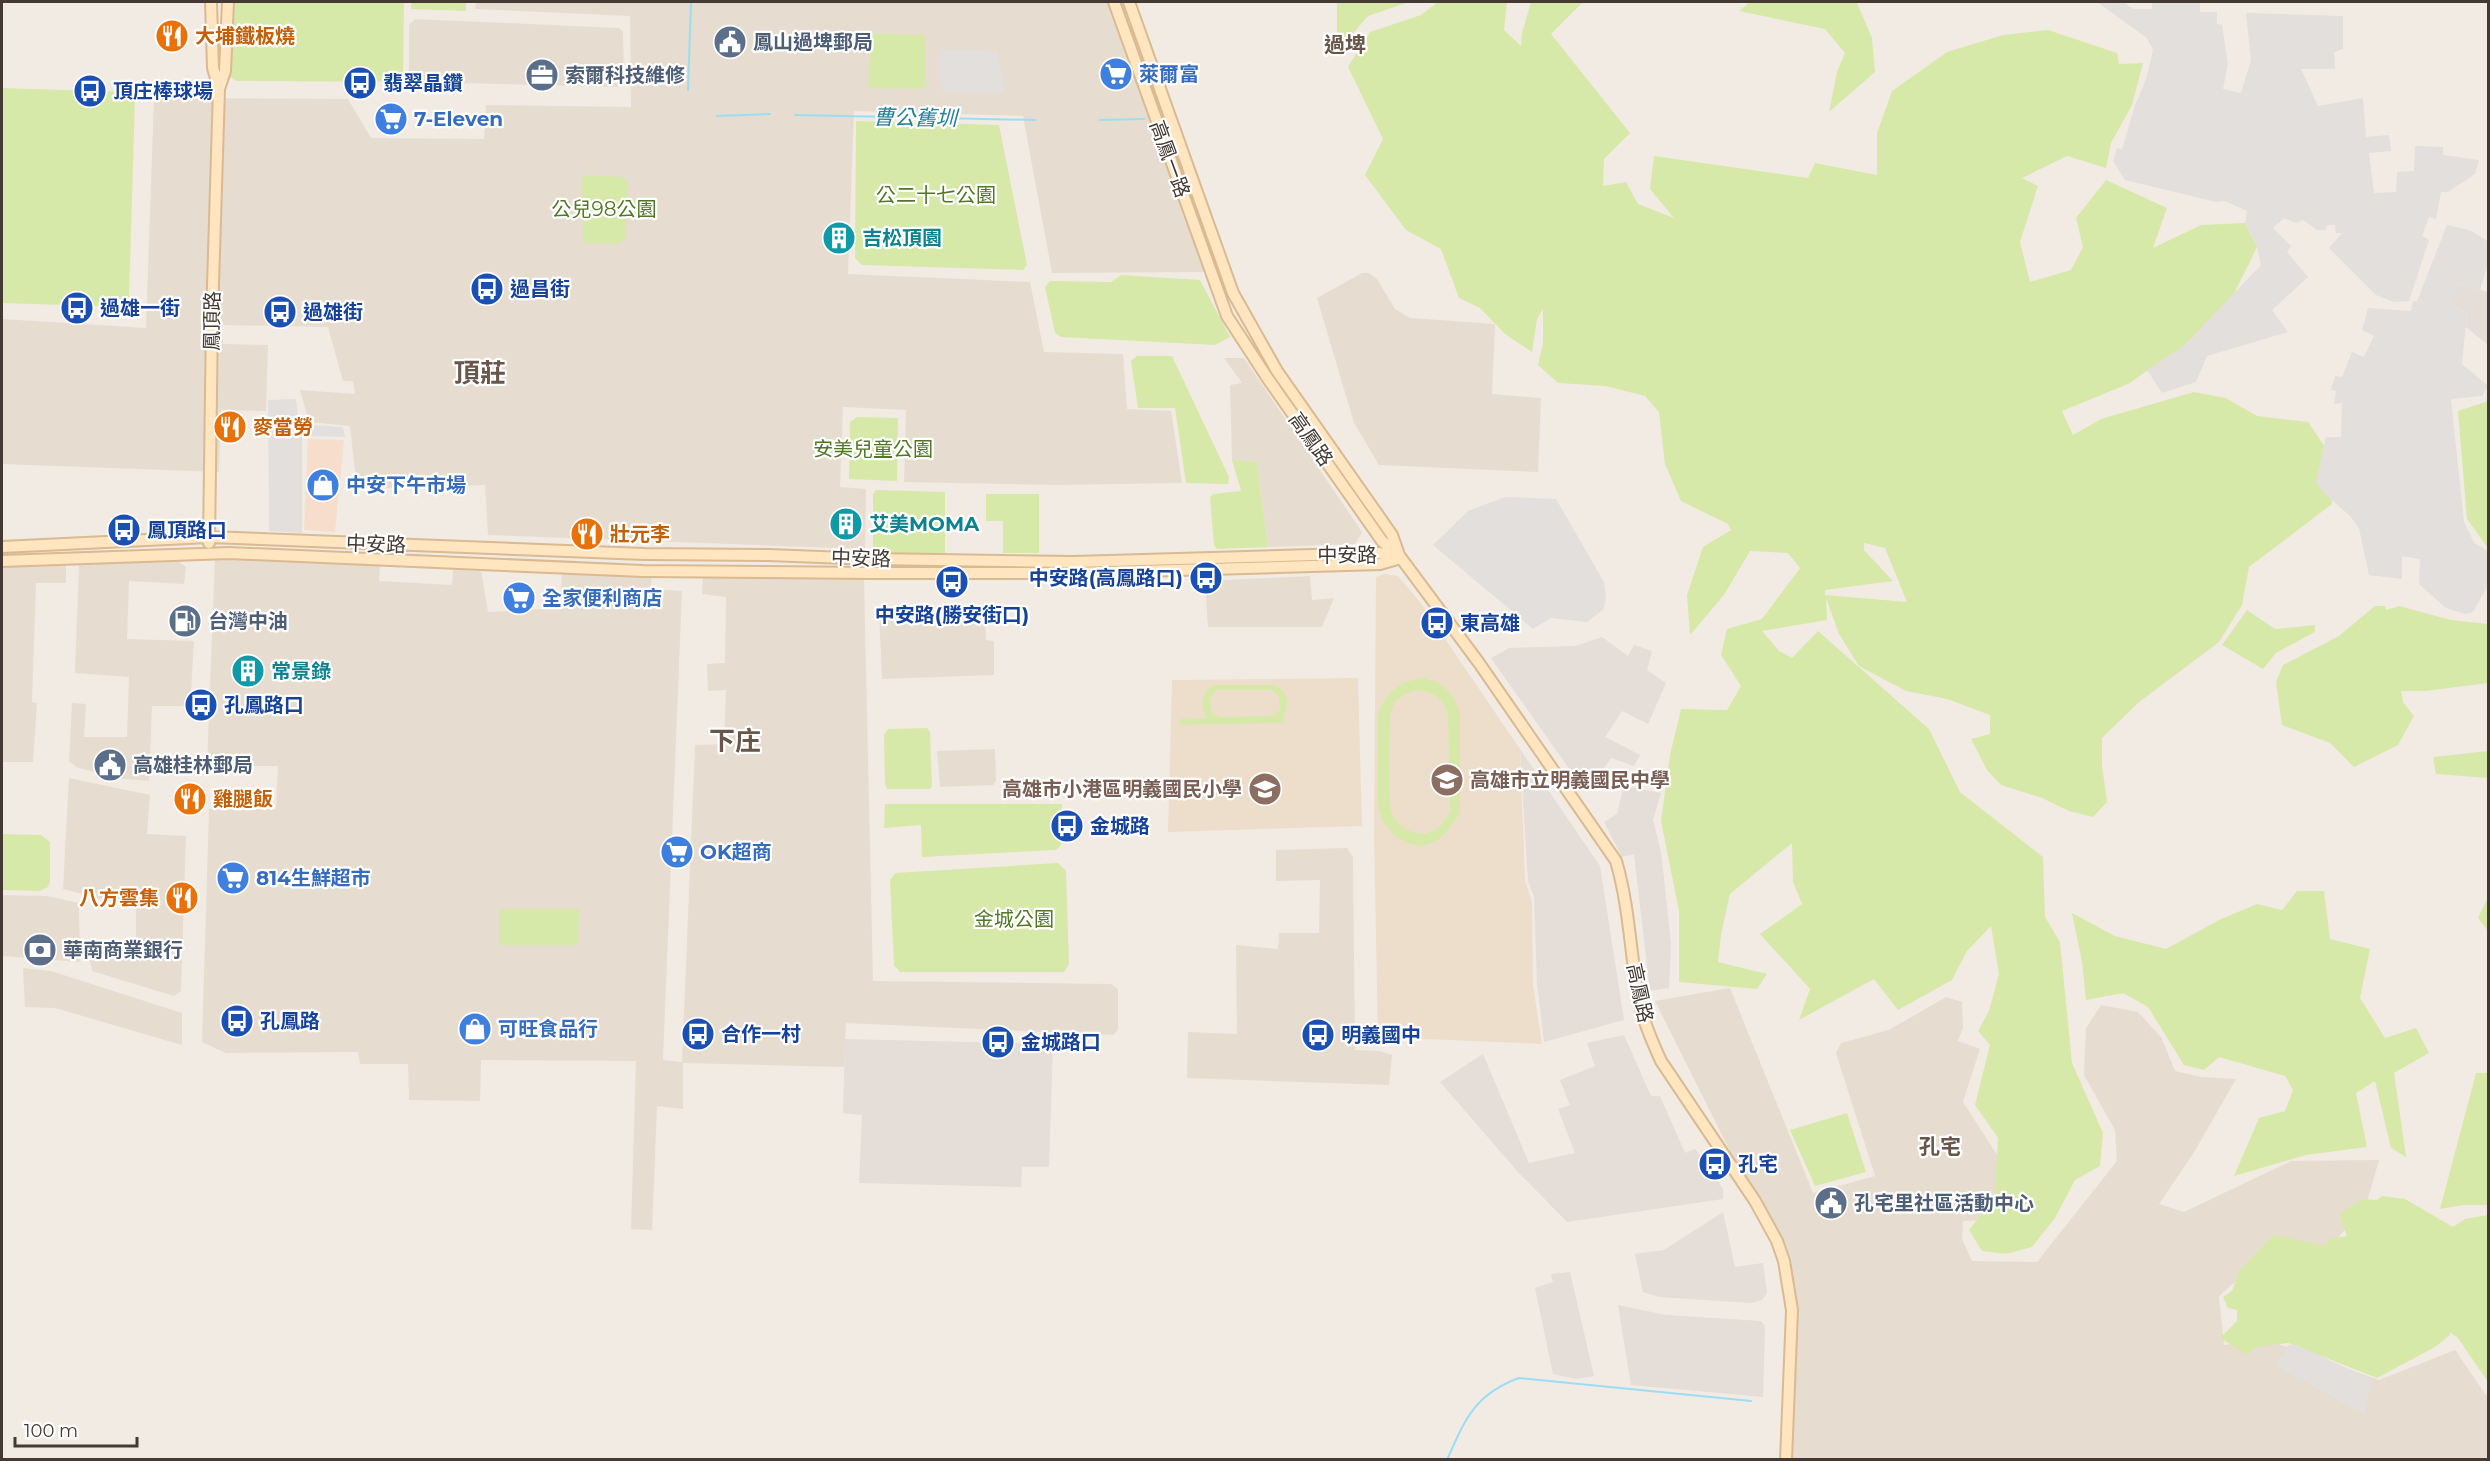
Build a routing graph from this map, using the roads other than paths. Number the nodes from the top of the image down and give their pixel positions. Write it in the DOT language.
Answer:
graph roads {
  1 [pos="211,2"];
  2 [pos="228,2"];
  3 [pos="1113,2"];
  4 [pos="1129,2"];
  5 [pos="219,89"];
  6 [pos="1241,309"];
  7 [pos="1227,316"];
  8 [pos="209,537"];
  9 [pos="2,547"];
  10 [pos="209,553"];
  11 [pos="1401,558"];
  12 [pos="2,561"];
  13 [pos="1786,1460"];
  1 -- 5 [label="street, 鳳頂路"];
  2 -- 5 [label="street, 鳳頂路"];
  3 -- 7 [label="street, 高鳳一路"];
  4 -- 6 [label="street, 高鳳一路"];
  5 -- 8 [label="street, 鳳頂路"];
  6 -- 11 [label="street, 高鳳路"];
  7 -- 11 [label="street, 高鳳路"];
  8 -- 9 [label="street, 中安路"];
  8 -- 10 [label="street, 鳳頂路"];
  8 -- 11 [label="street, 中安路"];
  10 -- 11 [label="street, 中安路"];
  10 -- 12 [label="street, 中安路"];
  11 -- 13 [label="street, 高鳳路"];
}
